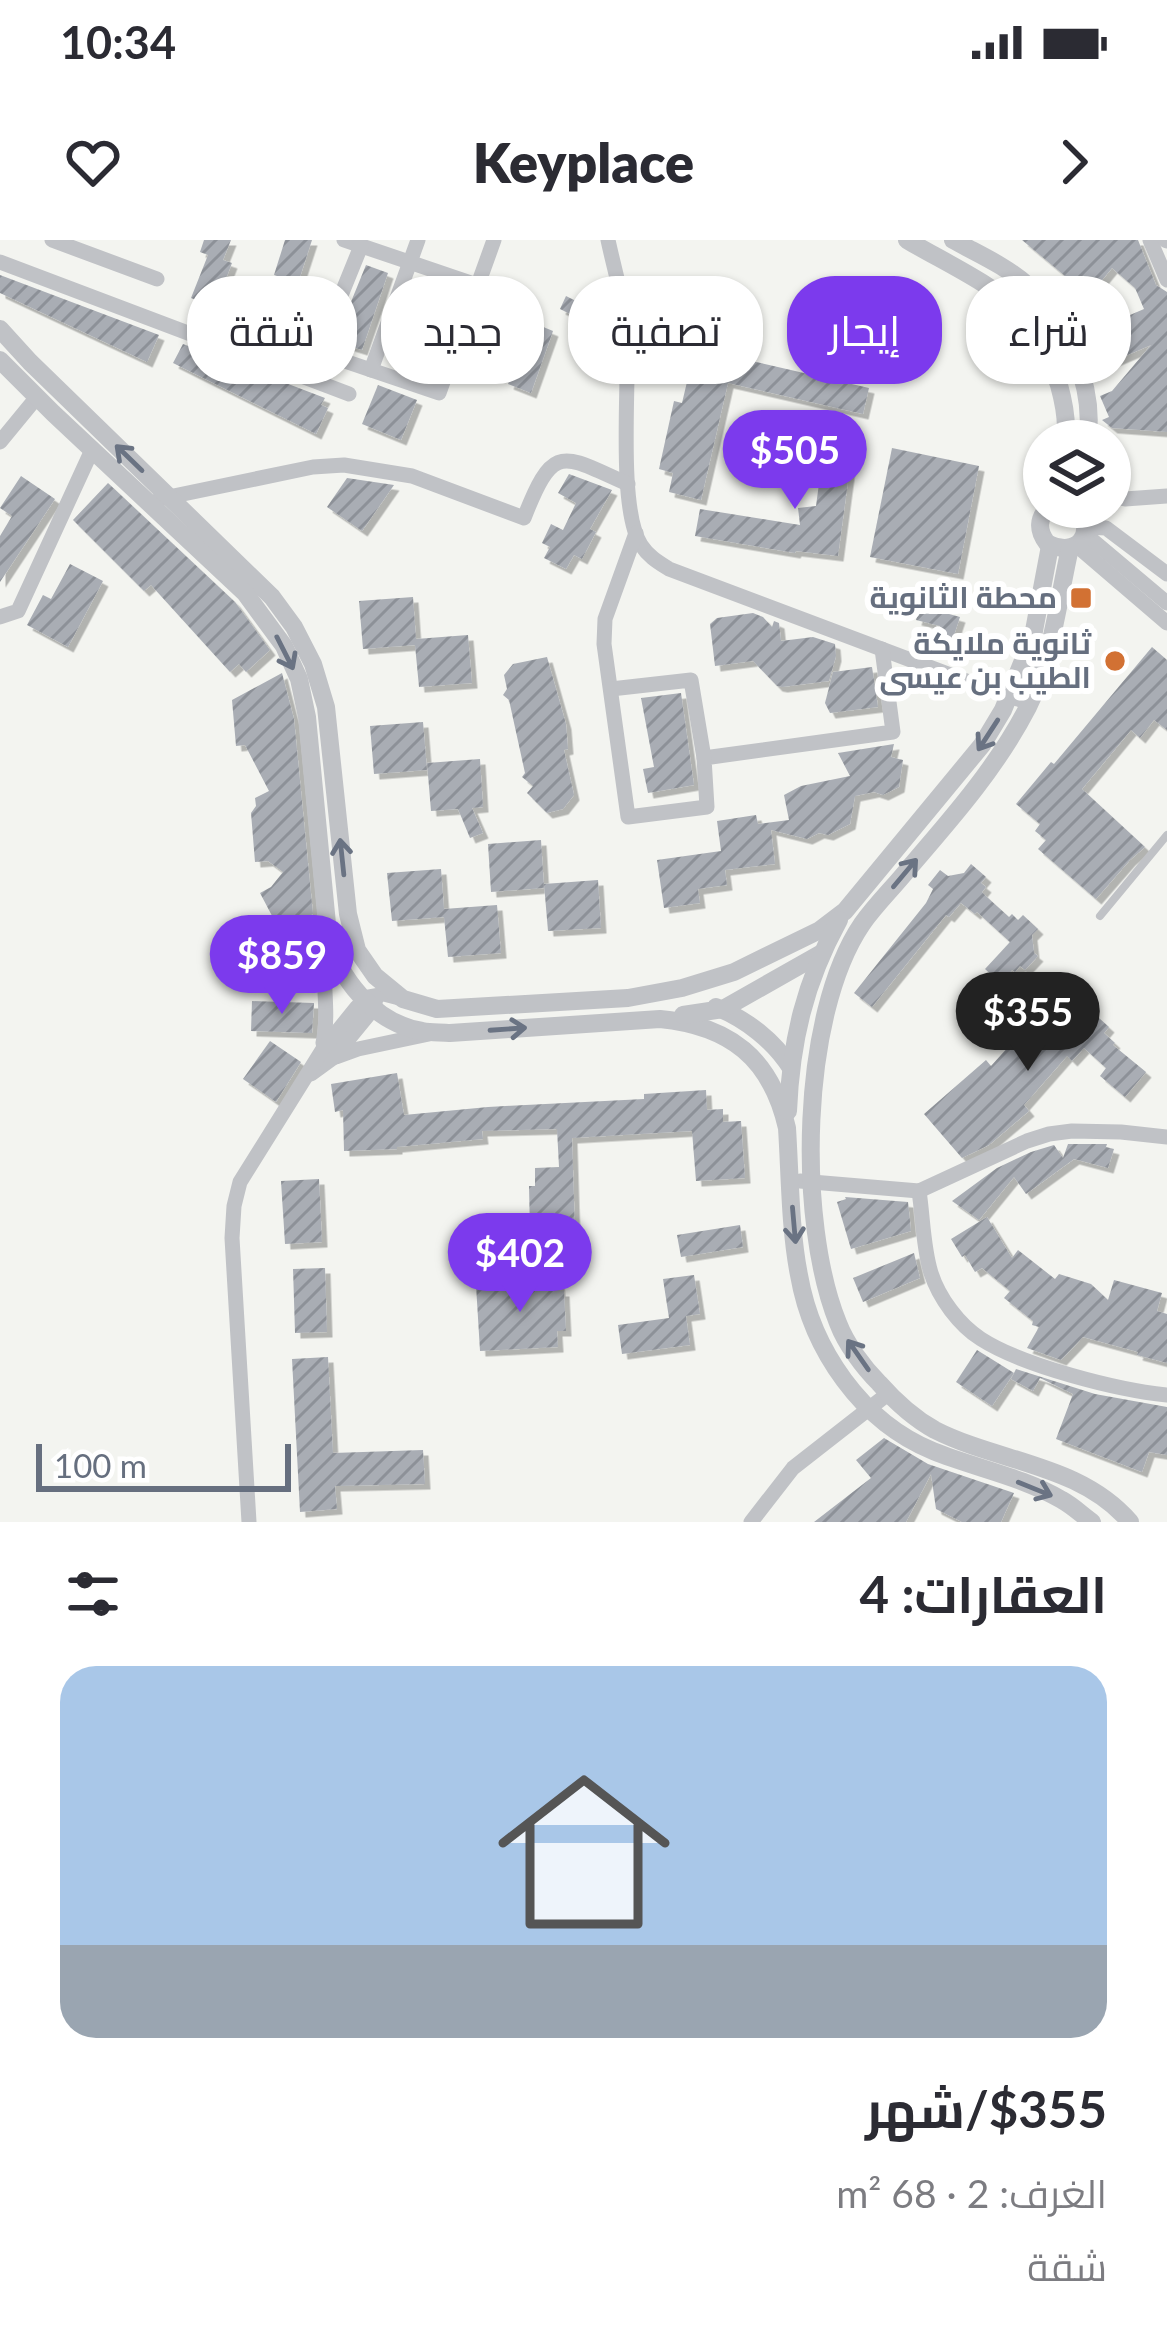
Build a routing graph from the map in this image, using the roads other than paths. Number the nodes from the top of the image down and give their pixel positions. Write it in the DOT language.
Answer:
graph roads {
  1 [pos="52,240"];
  2 [pos="418,240"];
  3 [pos="494,240"];
  4 [pos="608,240"];
  5 [pos="907,240"];
  6 [pos="1150,240"];
  7 [pos="957,241"];
  8 [pos="352,243"];
  9 [pos="0,262"];
  10 [pos="408,262"];
  11 [pos="450,276"];
  12 [pos="480,276"];
  13 [pos="157,279"];
  14 [pos="1167,280"];
  15 [pos="0,329"];
  16 [pos="0,360"];
  17 [pos="371,370"];
  18 [pos="381,373"];
  19 [pos="413,384"];
  20 [pos="443,384"];
  21 [pos="349,394"];
  22 [pos="37,397"];
  23 [pos="1064,420"];
  24 [pos="1088,420"];
  25 [pos="0,442"];
  26 [pos="92,450"];
  27 [pos="628,484"];
  28 [pos="1167,496"];
  29 [pos="169,497"];
  30 [pos="1131,499"];
  31 [pos="149,502"];
  32 [pos="1040,528"];
  33 [pos="1080,528"];
  34 [pos="636,533"];
  35 [pos="1073,540"];
  36 [pos="1167,574"];
  37 [pos="1167,603"];
  38 [pos="0,617"];
  39 [pos="1167,623"];
  40 [pos="882,649"];
  41 [pos="610,689"];
  42 [pos="1009,697"];
  43 [pos="1030,702"];
  44 [pos="704,758"];
  45 [pos="1167,835"];
  46 [pos="845,910"];
  47 [pos="1100,916"];
  48 [pos="861,926"];
  49 [pos="328,934"];
  50 [pos="821,953"];
  51 [pos="661,992"];
  52 [pos="373,995"];
  53 [pos="723,1009"];
  54 [pos="660,1019"];
  55 [pos="436,1032"];
  56 [pos="327,1056"];
  57 [pos="790,1064"];
  58 [pos="812,1123"];
  59 [pos="787,1128"];
  60 [pos="1167,1137"];
  61 [pos="791,1180"];
  62 [pos="813,1182"];
  63 [pos="919,1191"];
  64 [pos="889,1393"];
  65 [pos="1167,1395"];
  66 [pos="869,1408"];
  67 [pos="756,1519"];
  68 [pos="249,1522"];
  69 [pos="1092,1522"];
  70 [pos="1130,1522"];
  1 -- 13 [label="street"];
  2 -- 10 [label="street"];
  3 -- 12 [label="street"];
  4 -- 27 [label="street"];
  5 -- 23 [label="street"];
  6 -- 14 [label="street"];
  7 -- 24 [label="street"];
  8 -- 10 [label="street"];
  8 -- 17 [label="street"];
  9 -- 21 [label="street"];
  10 -- 11 [label="street"];
  10 -- 17 [label="street"];
  29 -- 15 [label="street, one-way"];
  16 -- 22 [label="street"];
  17 -- 18 [label="street"];
  19 -- 20 [label="street"];
  22 -- 25 [label="street"];
  22 -- 26 [label="street"];
  26 -- 31 [label="street"];
  26 -- 38 [label="street"];
  27 -- 29 [label="street"];
  27 -- 34 [label="street"];
  28 -- 30 [label="street"];
  29 -- 31 [label="street"];
  52 -- 29 [label="street, one-way"];
  31 -- 49 [label="street, one-way"];
  32 -- 35 [label="street"];
  33 -- 35 [label="street"];
  34 -- 40 [label="street"];
  34 -- 41 [label="street"];
  35 -- 36 [label="street"];
  35 -- 37 [label="street"];
  35 -- 39 [label="street"];
  35 -- 42 [label="street"];
  35 -- 43 [label="street"];
  40 -- 42 [label="street"];
  40 -- 44 [label="street"];
  41 -- 44 [label="street"];
  41 -- 44 [label="street"];
  42 -- 43 [label="street"];
  42 -- 46 [label="street, one-way"];
  48 -- 43 [label="street, one-way"];
  45 -- 47 [label="lane"];
  46 -- 50 [label="street"];
  46 -- 51 [label="street"];
  48 -- 50 [label="street"];
  48 -- 58 [label="street"];
  49 -- 52 [label="street"];
  49 -- 56 [label="street"];
  50 -- 53 [label="street"];
  50 -- 57 [label="street"];
  51 -- 52 [label="street"];
  51 -- 53 [label="street"];
  52 -- 55 [label="street"];
  52 -- 56 [label="street"];
  53 -- 54 [label="street"];
  53 -- 57 [label="street"];
  55 -- 54 [label="street, one-way"];
  54 -- 59 [label="street"];
  55 -- 56 [label="street"];
  56 -- 68 [label="street"];
  57 -- 58 [label="street"];
  57 -- 59 [label="street"];
  58 -- 62 [label="street"];
  59 -- 61 [label="street"];
  60 -- 63 [label="street"];
  61 -- 62 [label="street"];
  61 -- 66 [label="street, one-way"];
  62 -- 63 [label="street"];
  64 -- 62 [label="street, one-way"];
  63 -- 65 [label="street"];
  64 -- 66 [label="street"];
  64 -- 70 [label="street"];
  66 -- 67 [label="street"];
  66 -- 69 [label="street, one-way"];
}
